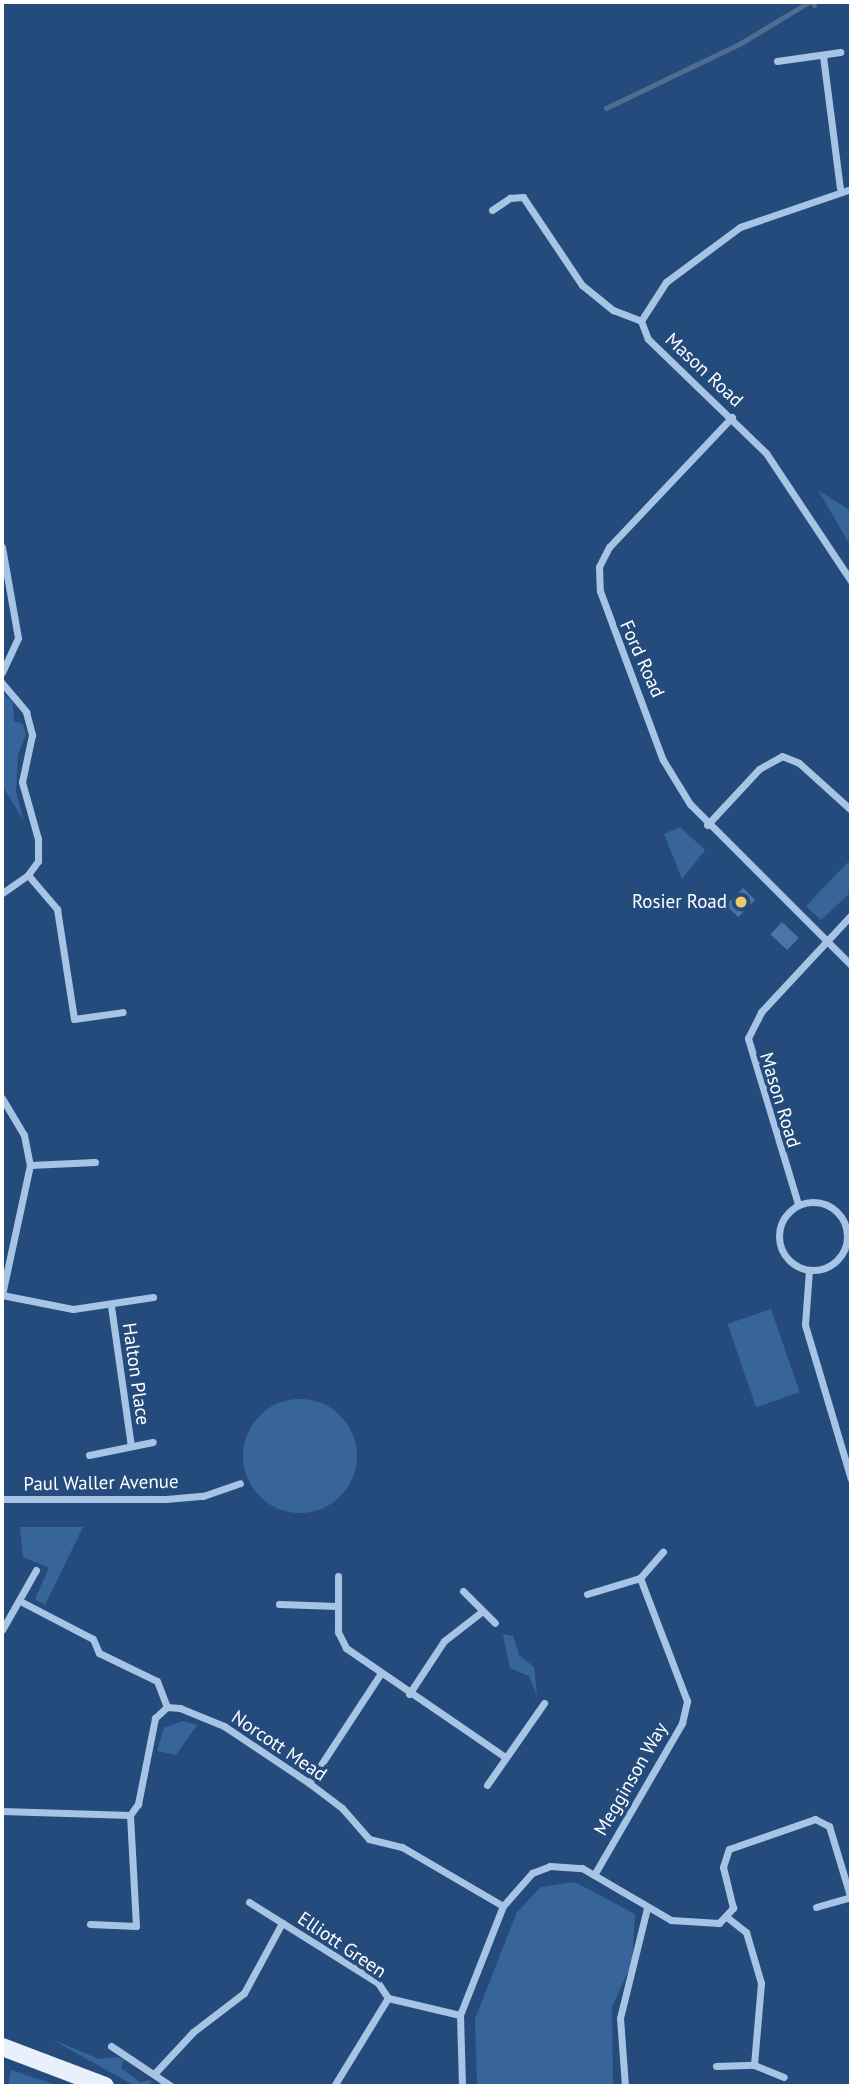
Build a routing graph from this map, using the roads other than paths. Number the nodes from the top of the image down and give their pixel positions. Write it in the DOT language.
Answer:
graph roads {
  1 [pos="841,52"];
  2 [pos="823,56"];
  3 [pos="777,61"];
  4 [pos="840,188"];
  5 [pos="851,189"];
  6 [pos="492,210"];
  7 [pos="641,321"];
  8 [pos="732,417"];
  9 [pos="2,547"];
  10 [pos="851,581"];
  11 [pos="2,672"];
  12 [pos="2,683"];
  13 [pos="851,810"];
  14 [pos="707,825"];
  15 [pos="28,875"];
  16 [pos="2,893"];
  17 [pos="851,915"];
  18 [pos="827,942"];
  19 [pos="851,965"];
  20 [pos="123,1012"];
  21 [pos="2,1098"];
  22 [pos="95,1162"];
  23 [pos="30,1165"];
  24 [pos="798,1204"];
  25 [pos="5,1258"];
  26 [pos="809,1270"];
  27 [pos="2,1295"];
  28 [pos="153,1297"];
  29 [pos="111,1306"];
  30 [pos="153,1442"];
  31 [pos="131,1446"];
  32 [pos="89,1455"];
  33 [pos="851,1479"];
  34 [pos="240,1483"];
  35 [pos="2,1499"];
  36 [pos="663,1552"];
  37 [pos="36,1570"];
  38 [pos="338,1576"];
  39 [pos="640,1578"];
  40 [pos="463,1591"];
  41 [pos="587,1594"];
  42 [pos="20,1601"];
  43 [pos="279,1604"];
  44 [pos="337,1606"];
  45 [pos="480,1613"];
  46 [pos="495,1623"];
  47 [pos="2,1630"];
  48 [pos="379,1676"];
  49 [pos="409,1694"];
  50 [pos="544,1703"];
  51 [pos="167,1707"];
  52 [pos="505,1757"];
  53 [pos="309,1783"];
  54 [pos="487,1785"];
  55 [pos="2,1811"];
  56 [pos="130,1815"];
  57 [pos="594,1875"];
  58 [pos="851,1898"];
  59 [pos="249,1902"];
  60 [pos="503,1906"];
  61 [pos="816,1907"];
  62 [pos="647,1908"];
  63 [pos="729,1919"];
  64 [pos="282,1923"];
  65 [pos="90,1924"];
  66 [pos="388,1998"];
  67 [pos="460,2015"];
  68 [pos="111,2046"];
  69 [pos="2,2047"];
  70 [pos="754,2065"];
  71 [pos="716,2066"];
  72 [pos="154,2074"];
  73 [pos="784,2077"];
  74 [pos="105,2086"];
  75 [pos="171,2086"];
  76 [pos="334,2086"];
  77 [pos="462,2086"];
  78 [pos="625,2086"];
  1 -- 2 [label="street"];
  2 -- 3 [label="street"];
  2 -- 4 [label="street"];
  4 -- 5 [label="street"];
  4 -- 7 [label="street"];
  6 -- 7 [label="street"];
  7 -- 8 [label="street, Mason Road"];
  8 -- 10 [label="street, Mason Road"];
  8 -- 14 [label="street, Ford Road"];
  9 -- 11 [label="street"];
  12 -- 15 [label="street"];
  13 -- 14 [label="street"];
  14 -- 18 [label="street, Ford Road"];
  15 -- 16 [label="street"];
  15 -- 20 [label="street"];
  17 -- 18 [label="street, Mason Road"];
  18 -- 19 [label="street, Ford Road"];
  18 -- 24 [label="street, Mason Road"];
  21 -- 23 [label="street"];
  22 -- 23 [label="street"];
  23 -- 25 [label="street"];
  24 -- 26 [label="street"];
  24 -- 26 [label="street"];
  25 -- 27 [label="street"];
  26 -- 33 [label="street"];
  27 -- 29 [label="street, Halton Place"];
  28 -- 29 [label="street, Halton Place"];
  29 -- 31 [label="street, Halton Place"];
  30 -- 31 [label="street, Halton Place"];
  31 -- 32 [label="street, Halton Place"];
  34 -- 35 [label="street, Paul Waller Avenue"];
  36 -- 39 [label="street"];
  37 -- 42 [label="street"];
  38 -- 44 [label="street"];
  39 -- 41 [label="street"];
  39 -- 57 [label="street, Megginson Way"];
  40 -- 45 [label="street"];
  42 -- 47 [label="street"];
  42 -- 51 [label="street"];
  43 -- 44 [label="street"];
  44 -- 48 [label="street"];
  45 -- 46 [label="street"];
  45 -- 49 [label="street"];
  48 -- 49 [label="street"];
  48 -- 53 [label="street"];
  49 -- 52 [label="street"];
  50 -- 52 [label="street"];
  51 -- 53 [label="street, Norcott Mead"];
  51 -- 56 [label="street"];
  52 -- 54 [label="street"];
  53 -- 60 [label="street, Norcott Mead"];
  55 -- 56 [label="street"];
  56 -- 65 [label="street"];
  57 -- 60 [label="street"];
  57 -- 62 [label="street"];
  58 -- 61 [label="street"];
  58 -- 63 [label="street"];
  59 -- 64 [label="street, Elliott Green"];
  60 -- 67 [label="street"];
  62 -- 63 [label="street"];
  62 -- 78 [label="street"];
  63 -- 70 [label="street"];
  64 -- 66 [label="street, Elliott Green"];
  64 -- 72 [label="street"];
  66 -- 67 [label="street, Elliott Green"];
  66 -- 76 [label="street"];
  67 -- 77 [label="street"];
  68 -- 72 [label="street"];
  69 -- 74 [label="main road"];
  70 -- 71 [label="street"];
  70 -- 73 [label="street"];
  72 -- 75 [label="street"];
}
